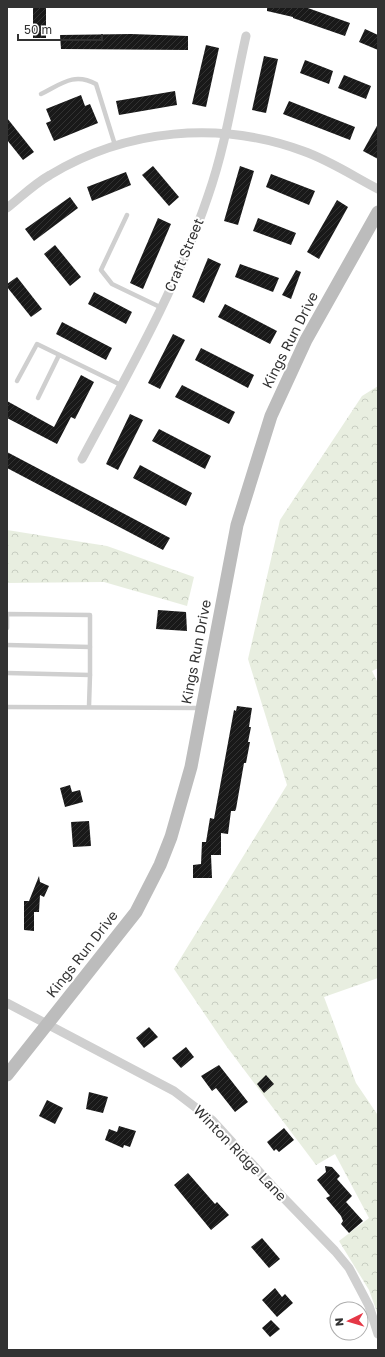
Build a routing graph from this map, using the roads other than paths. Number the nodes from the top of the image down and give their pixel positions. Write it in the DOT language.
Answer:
graph roads {
  1 [pos="246,36"];
  2 [pos="41,94"];
  3 [pos="224,133"];
  4 [pos="115,145"];
  5 [pos="378,189"];
  6 [pos="7,208"];
  7 [pos="378,212"];
  8 [pos="127,215"];
  9 [pos="162,308"];
  10 [pos="59,354"];
  11 [pos="17,381"];
  12 [pos="121,385"];
  13 [pos="38,398"];
  14 [pos="82,459"];
  15 [pos="7,628"];
  16 [pos="7,645"];
  17 [pos="90,647"];
  18 [pos="7,673"];
  19 [pos="90,675"];
  20 [pos="89,706"];
  21 [pos="7,707"];
  22 [pos="202,708"];
  23 [pos="7,1003"];
  24 [pos="48,1024"];
  25 [pos="7,1075"];
  26 [pos="378,1334"];
  1 -- 3 [label="street, Craft Street"];
  2 -- 4 [label="lane"];
  3 -- 4 [label="street"];
  3 -- 5 [label="street"];
  3 -- 9 [label="street, Craft Street"];
  4 -- 6 [label="street"];
  7 -- 22 [label="street, Kings Run Drive"];
  8 -- 9 [label="lane"];
  9 -- 12 [label="street, Craft Street"];
  10 -- 11 [label="lane"];
  10 -- 12 [label="lane"];
  10 -- 13 [label="lane"];
  12 -- 14 [label="street, Craft Street"];
  15 -- 17 [label="lane"];
  16 -- 17 [label="lane"];
  17 -- 19 [label="lane"];
  18 -- 19 [label="lane"];
  19 -- 20 [label="lane"];
  20 -- 21 [label="lane"];
  20 -- 22 [label="lane"];
  22 -- 24 [label="street, Kings Run Drive"];
  23 -- 24 [label="street, Winton Ridge Lane"];
  24 -- 25 [label="street, Kings Run Drive"];
  24 -- 26 [label="street, Winton Ridge Lane"];
}
